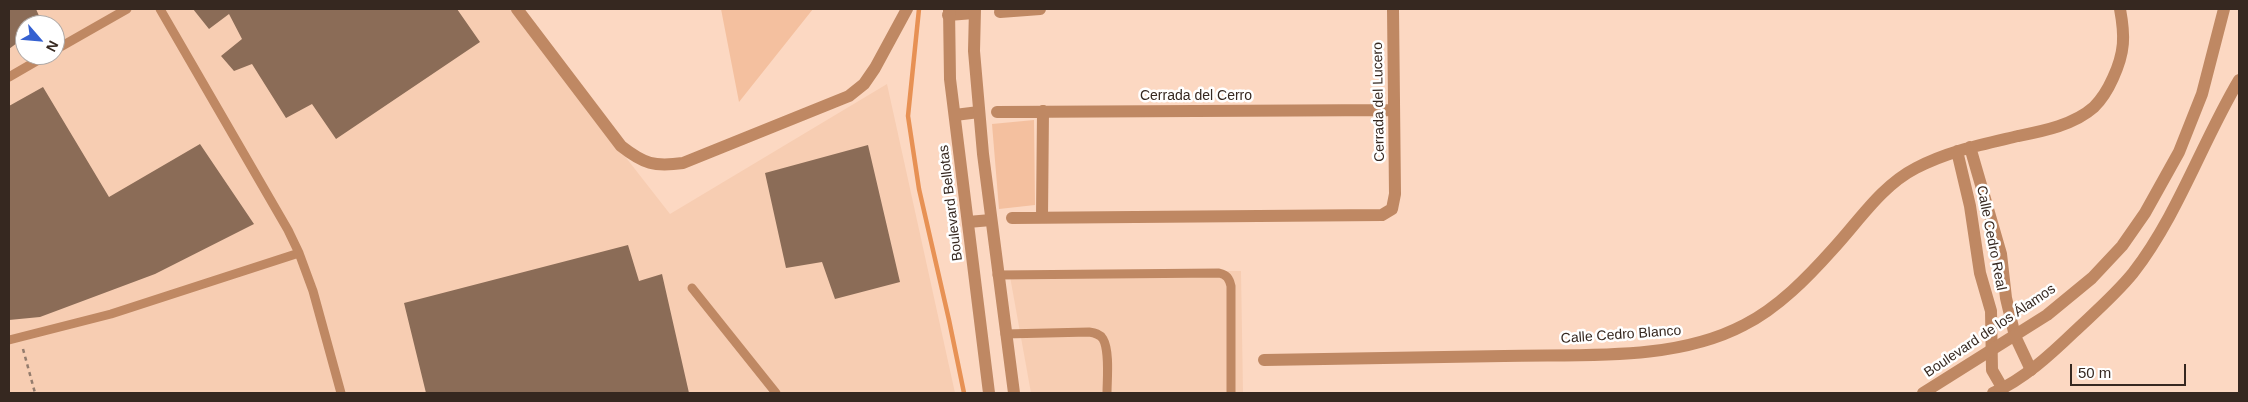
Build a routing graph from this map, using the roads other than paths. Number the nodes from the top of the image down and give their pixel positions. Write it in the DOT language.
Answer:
graph roads {
  1 [pos="127,9"];
  2 [pos="160,9"];
  3 [pos="517,9"];
  4 [pos="907,9"];
  5 [pos="1038,9"];
  6 [pos="1393,9"];
  7 [pos="2120,9"];
  8 [pos="2224,9"];
  9 [pos="974,11"];
  10 [pos="949,12"];
  11 [pos="1000,12"];
  12 [pos="65,44"];
  13 [pos="30,65"];
  14 [pos="9,77"];
  15 [pos="2239,80"];
  16 [pos="1394,110"];
  17 [pos="1043,111"];
  18 [pos="979,112"];
  19 [pos="997,112"];
  20 [pos="955,115"];
  21 [pos="1970,148"];
  22 [pos="1957,151"];
  23 [pos="1042,217"];
  24 [pos="1012,218"];
  25 [pos="991,220"];
  26 [pos="968,222"];
  27 [pos="1996,240"];
  28 [pos="1975,245"];
  29 [pos="299,254"];
  30 [pos="997,275"];
  31 [pos="692,288"];
  32 [pos="1005,334"];
  33 [pos="2015,336"];
  34 [pos="9,340"];
  35 [pos="1991,348"];
  36 [pos="1264,360"];
  37 [pos="2030,370"];
  38 [pos="1998,391"];
  39 [pos="341,393"];
  40 [pos="776,393"];
  41 [pos="989,393"];
  42 [pos="1014,393"];
  43 [pos="1107,393"];
  44 [pos="1230,393"];
  45 [pos="1923,393"];
  1 -- 12 [label="lane"];
  2 -- 29 [label="lane"];
  3 -- 4 [label="street"];
  5 -- 11 [label="street"];
  6 -- 16 [label="street, Cerrada del Lucero"];
  7 -- 21 [label="street, Calle Cedro Blanco"];
  8 -- 33 [label="street, Boulevard de los Álamos"];
  9 -- 10 [label="street"];
  9 -- 18 [label="street"];
  10 -- 20 [label="street, Boulevard Bellotas"];
  13 -- 14 [label="lane"];
  15 -- 37 [label="street"];
  16 -- 17 [label="street, Cerrada del Cerro"];
  16 -- 23 [label="street, Cerrada del Lucero"];
  17 -- 19 [label="street, Cerrada del Cerro"];
  17 -- 23 [label="street"];
  18 -- 20 [label="street"];
  18 -- 25 [label="street"];
  20 -- 26 [label="street, Boulevard Bellotas"];
  21 -- 22 [label="street, Calle Cedro Blanco"];
  21 -- 27 [label="street, Calle Cedro Real"];
  22 -- 28 [label="street, Calle Cedro Real"];
  22 -- 36 [label="street, Calle Cedro Blanco"];
  23 -- 24 [label="street"];
  25 -- 26 [label="street"];
  25 -- 30 [label="street"];
  26 -- 41 [label="street, Boulevard Bellotas"];
  27 -- 28 [label="street"];
  27 -- 33 [label="street, Calle Cedro Real"];
  28 -- 35 [label="street, Calle Cedro Real"];
  29 -- 34 [label="lane"];
  29 -- 39 [label="lane"];
  30 -- 32 [label="street"];
  30 -- 44 [label="lane"];
  31 -- 40 [label="lane"];
  32 -- 42 [label="street"];
  32 -- 43 [label="lane"];
  33 -- 35 [label="street, Boulevard de los Álamos"];
  33 -- 37 [label="street, Calle Cedro Real"];
  35 -- 38 [label="street, Calle Cedro Real"];
  35 -- 45 [label="street, Boulevard de los Álamos"];
  37 -- 38 [label="street"];
}
